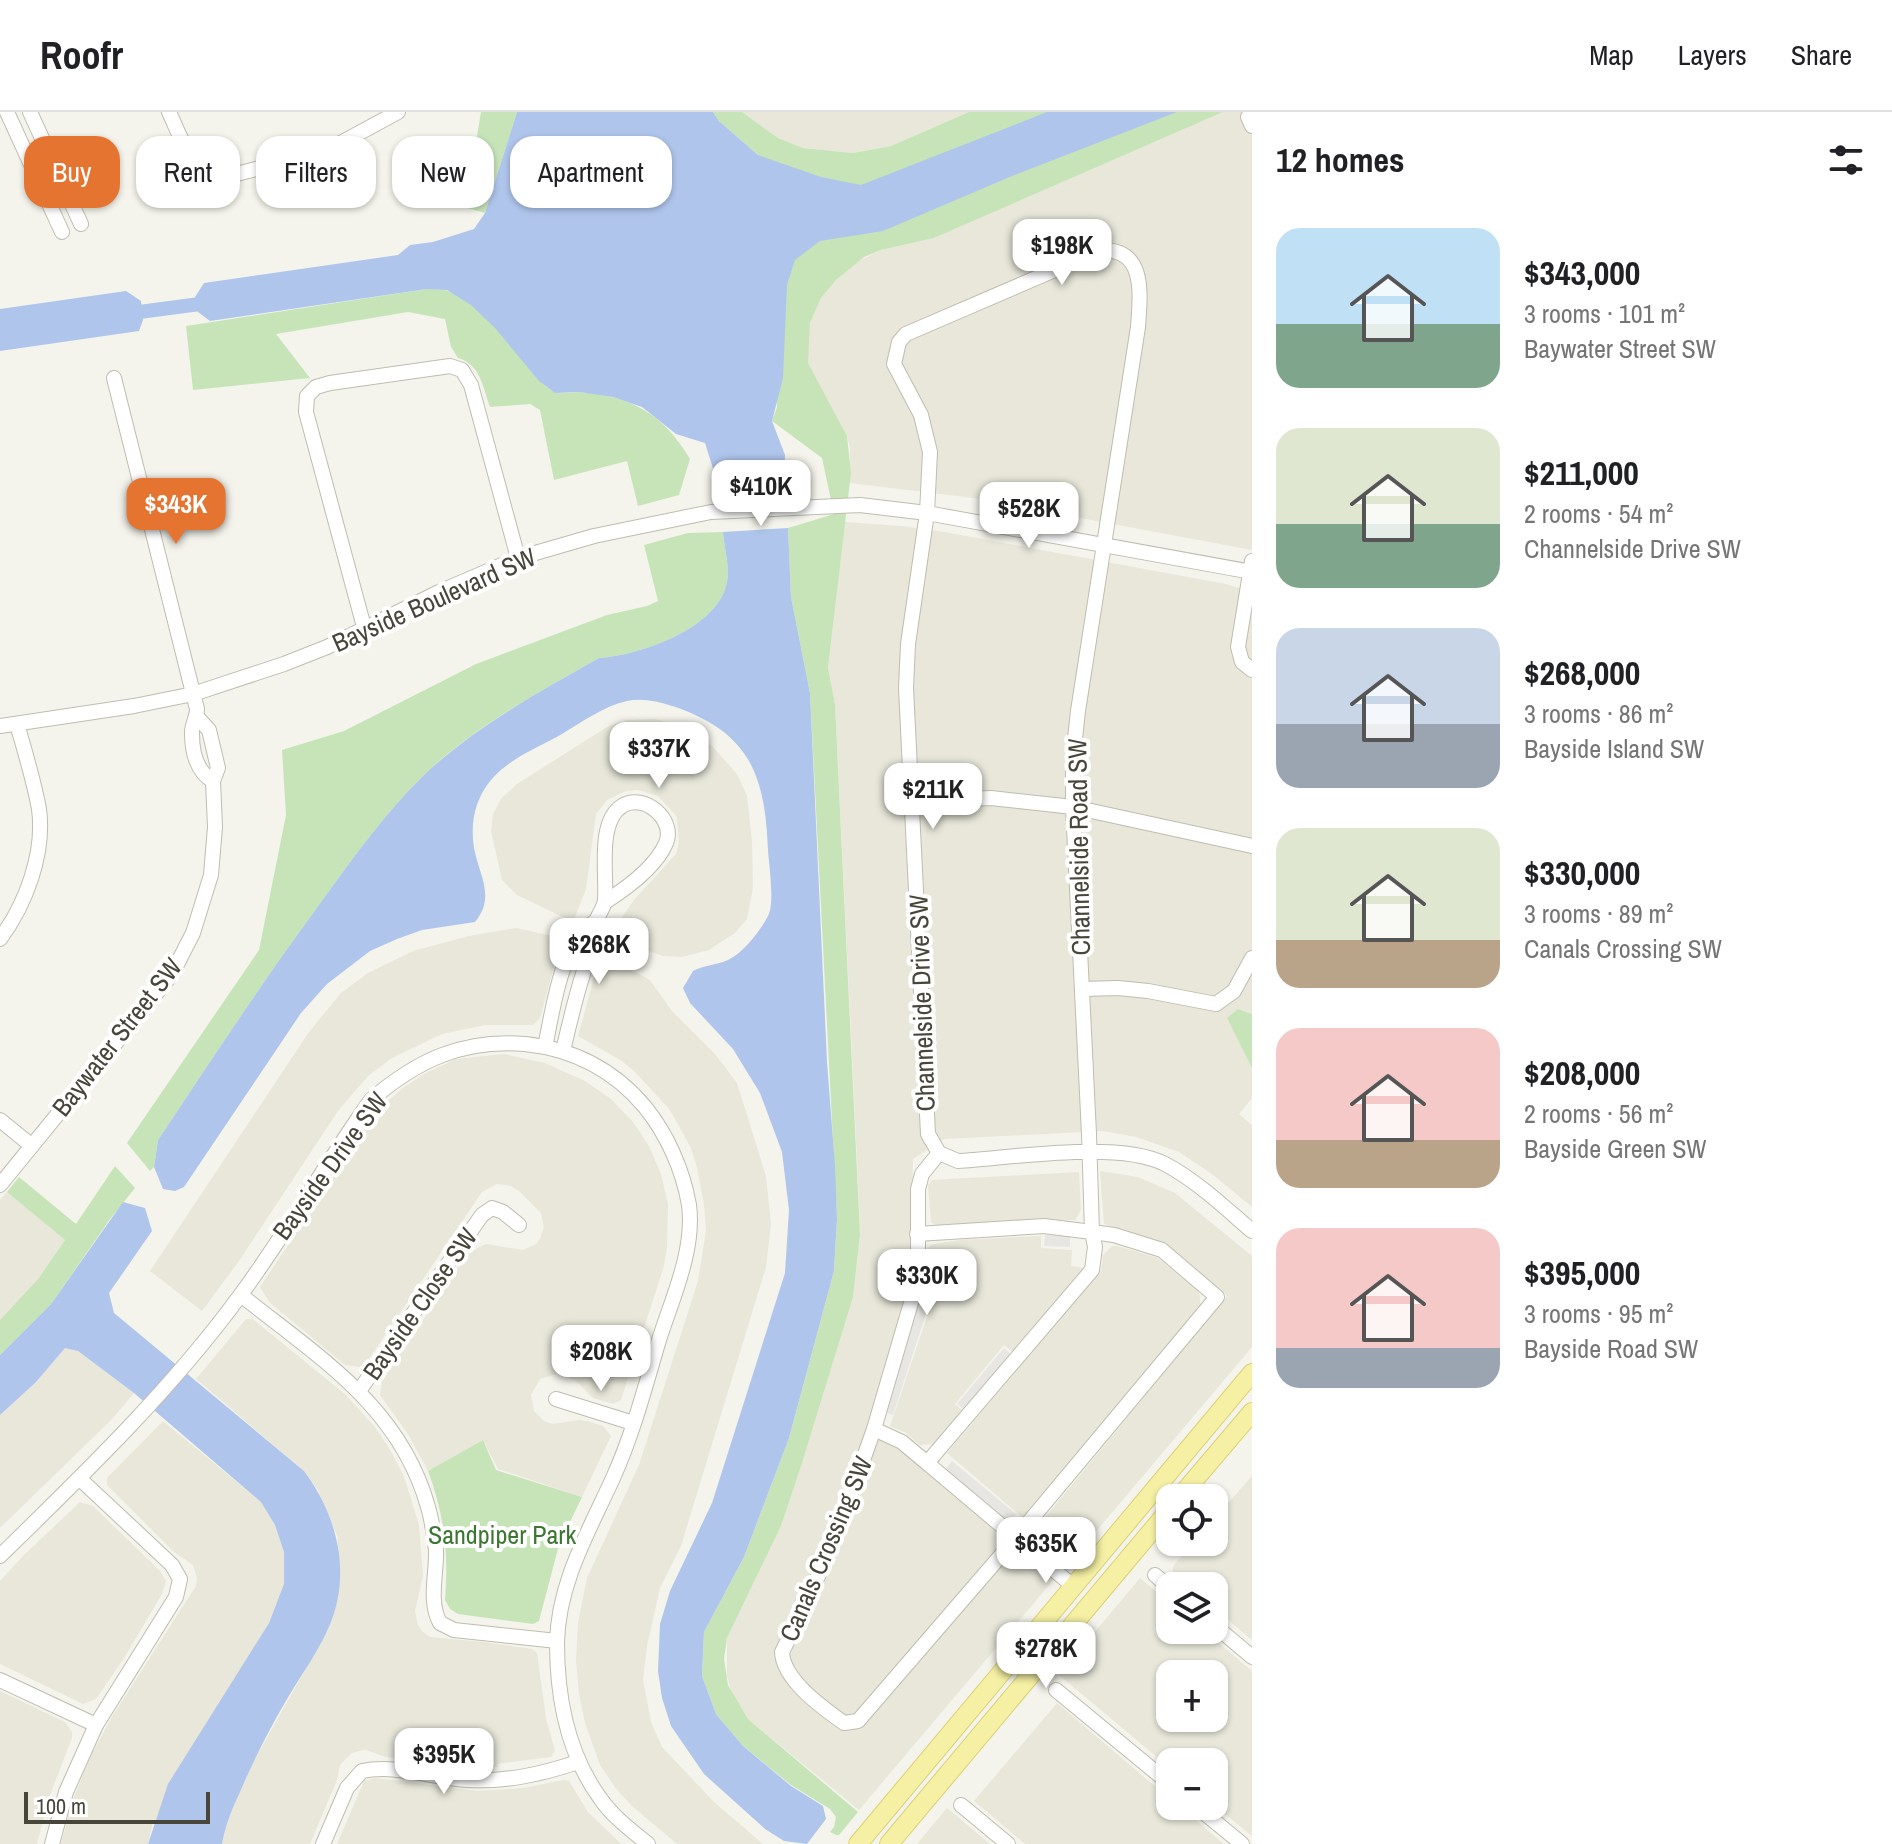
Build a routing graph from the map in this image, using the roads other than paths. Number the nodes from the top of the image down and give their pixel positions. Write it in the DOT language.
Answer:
graph roads {
  1 [pos="7,112"];
  2 [pos="30,112"];
  3 [pos="169,112"];
  4 [pos="398,112"];
  5 [pos="81,224"];
  6 [pos="62,232"];
  7 [pos="114,378"];
  8 [pos="927,513"];
  9 [pos="1103,544"];
  10 [pos="518,558"];
  11 [pos="1251,568"];
  12 [pos="364,627"];
  13 [pos="1252,670"];
  14 [pos="193,694"];
  15 [pos="17,724"];
  16 [pos="0,726"];
  17 [pos="913,801"];
  18 [pos="1073,807"];
  19 [pos="1252,846"];
  20 [pos="605,902"];
  21 [pos="596,921"];
  22 [pos="0,939"];
  23 [pos="1252,958"];
  24 [pos="1082,989"];
  25 [pos="545,1047"];
  26 [pos="563,1051"];
  27 [pos="0,1120"];
  28 [pos="32,1146"];
  29 [pos="939,1153"];
  30 [pos="1089,1153"];
  31 [pos="0,1185"];
  32 [pos="519,1225"];
  33 [pos="1252,1231"];
  34 [pos="1092,1232"];
  35 [pos="917,1234"];
  36 [pos="241,1295"];
  37 [pos="1252,1373"];
  38 [pos="359,1391"];
  39 [pos="556,1399"];
  40 [pos="1252,1412"];
  41 [pos="633,1423"];
  42 [pos="874,1429"];
  43 [pos="927,1463"];
  44 [pos="80,1479"];
  45 [pos="1191,1484"];
  46 [pos="1156,1526"];
  47 [pos="1016,1538"];
  48 [pos="0,1556"];
  49 [pos="1073,1586"];
  50 [pos="1228,1637"];
  51 [pos="557,1641"];
  52 [pos="1252,1657"];
  53 [pos="0,1680"];
  54 [pos="1056,1690"];
  55 [pos="96,1725"];
  56 [pos="578,1762"];
  57 [pos="1156,1772"];
  58 [pos="961,1805"];
  59 [pos="1213,1820"];
  60 [pos="52,1844"];
  61 [pos="323,1844"];
  62 [pos="648,1844"];
  63 [pos="858,1844"];
  64 [pos="889,1844"];
  65 [pos="1008,1844"];
  66 [pos="1242,1844"];
  1 -- 6 [label="street"];
  2 -- 5 [label="street"];
  3 -- 4 [label="street"];
  7 -- 14 [label="street, Baywater Street SW"];
  8 -- 9 [label="street, Bayside Boulevard SW"];
  8 -- 9 [label="street, Channelside Road SW"];
  8 -- 10 [label="street, Bayside Boulevard SW"];
  8 -- 17 [label="street, Channelside Drive SW"];
  9 -- 11 [label="street, Bayside Boulevard SW"];
  9 -- 18 [label="street, Channelside Road SW"];
  10 -- 12 [label="street, Bayside Boulevard SW"];
  10 -- 12 [label="street"];
  11 -- 13 [label="street"];
  12 -- 14 [label="street, Bayside Boulevard SW"];
  14 -- 15 [label="street, Bayside Boulevard SW"];
  14 -- 28 [label="street, Baywater Street SW"];
  15 -- 16 [label="street, Bayside Boulevard SW"];
  15 -- 22 [label="street"];
  17 -- 18 [label="street"];
  17 -- 29 [label="street, Channelside Drive SW"];
  18 -- 19 [label="street"];
  18 -- 24 [label="street, Channelside Road SW"];
  20 -- 20 [label="street"];
  20 -- 21 [label="street"];
  21 -- 25 [label="street"];
  21 -- 26 [label="street"];
  23 -- 24 [label="street"];
  24 -- 30 [label="street, Channelside Road SW"];
  25 -- 26 [label="street, Bayside Drive SW"];
  25 -- 36 [label="street, Bayside Drive SW"];
  26 -- 41 [label="street, Bayside Drive SW"];
  27 -- 28 [label="street"];
  28 -- 31 [label="street, Baywater Street SW"];
  29 -- 30 [label="street"];
  29 -- 35 [label="street, Canals Crossing SW"];
  30 -- 33 [label="street"];
  30 -- 34 [label="street"];
  32 -- 38 [label="street, Bayside Close SW"];
  34 -- 35 [label="street, Canals Crossing SW"];
  34 -- 43 [label="street"];
  34 -- 47 [label="street, Canals Crossing SW"];
  35 -- 42 [label="street, Canals Crossing SW"];
  36 -- 38 [label="street"];
  36 -- 44 [label="street, Bayside Drive SW"];
  37 -- 49 [label="main road"];
  38 -- 51 [label="street"];
  39 -- 41 [label="street"];
  40 -- 45 [label="main road"];
  41 -- 51 [label="street, Bayside Drive SW"];
  42 -- 43 [label="street, Canals Crossing SW"];
  42 -- 47 [label="street, Canals Crossing SW"];
  43 -- 47 [label="street, Canals Crossing SW"];
  44 -- 48 [label="street, Bayside Drive SW"];
  44 -- 55 [label="street"];
  46 -- 64 [label="main road"];
  47 -- 49 [label="street, Canals Crossing SW"];
  49 -- 63 [label="main road"];
  50 -- 52 [label="street"];
  51 -- 56 [label="street, Bayside Drive SW"];
  53 -- 55 [label="street"];
  54 -- 57 [label="street"];
  55 -- 60 [label="street"];
  56 -- 61 [label="street"];
  56 -- 62 [label="street, Bayside Drive SW"];
  58 -- 65 [label="street"];
  59 -- 66 [label="street"];
}
